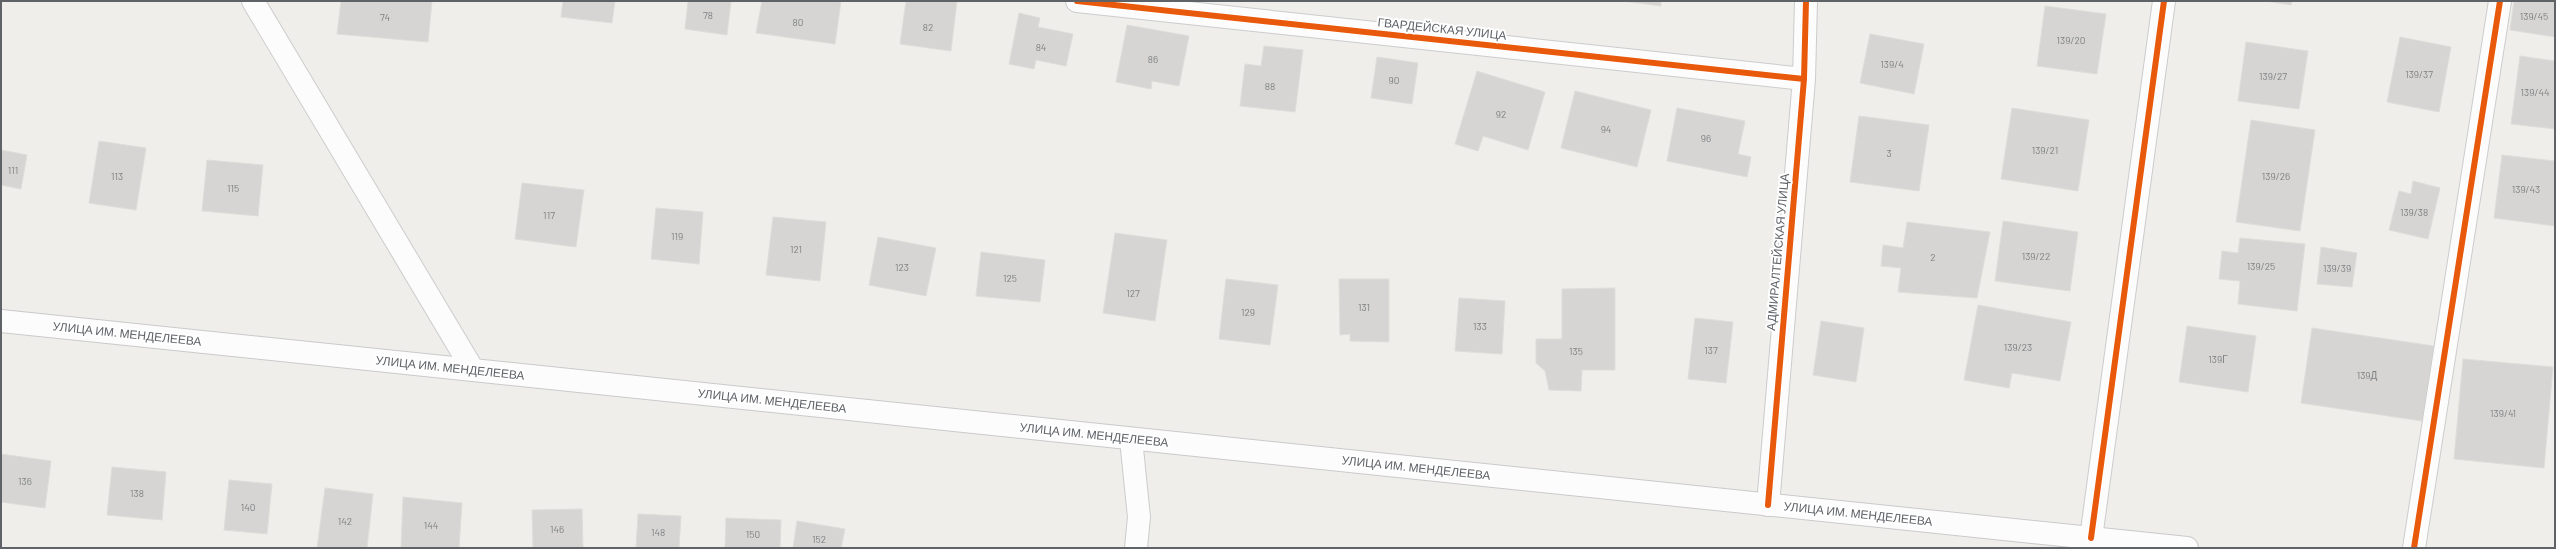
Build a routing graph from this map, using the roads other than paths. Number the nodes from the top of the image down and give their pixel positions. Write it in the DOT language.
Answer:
graph roads {
  1 [pos="253,1"];
  2 [pos="1077,1"];
  3 [pos="1806,1"];
  4 [pos="2164,1"];
  5 [pos="2500,1"];
  6 [pos="1804,79"];
  7 [pos="1,321"];
  8 [pos="473,370"];
  9 [pos="1131,439"];
  10 [pos="1768,504"];
  11 [pos="2091,538"];
  12 [pos="2143,546"];
  13 [pos="1136,548"];
  14 [pos="2187,548"];
  15 [pos="2414,548"];
  1 -- 8 [label="street"];
  2 -- 6 [label="street, ГВАРДЕЙСКАЯ УЛИЦА"];
  3 -- 6 [label="street, АДМИРАЛТЕЙСКАЯ УЛИЦА"];
  4 -- 11 [label="street"];
  5 -- 15 [label="street"];
  6 -- 10 [label="street, АДМИРАЛТЕЙСКАЯ УЛИЦА"];
  7 -- 8 [label="street, УЛИЦА ИМ. МЕНДЕЛЕЕВА"];
  8 -- 9 [label="street, УЛИЦА ИМ. МЕНДЕЛЕЕВА"];
  9 -- 10 [label="street, УЛИЦА ИМ. МЕНДЕЛЕЕВА"];
  9 -- 13 [label="street"];
  10 -- 11 [label="street, УЛИЦА ИМ. МЕНДЕЛЕЕВА"];
  11 -- 12 [label="street, УЛИЦА ИМ. МЕНДЕЛЕЕВА"];
  12 -- 14 [label="street, УЛИЦА ИМ. МЕНДЕЛЕЕВА"];
}
